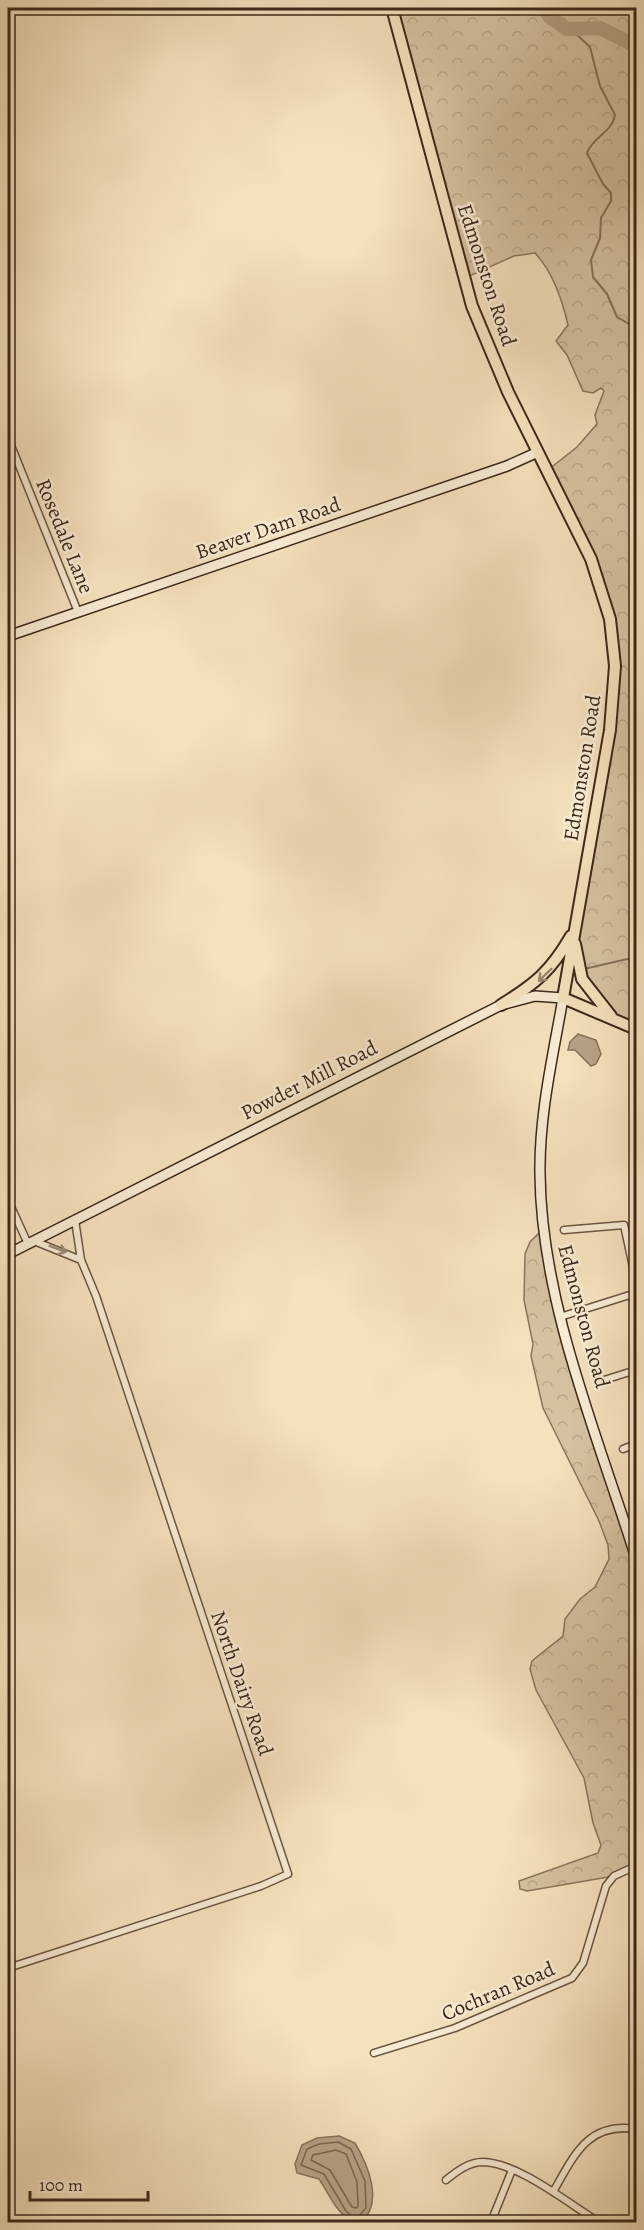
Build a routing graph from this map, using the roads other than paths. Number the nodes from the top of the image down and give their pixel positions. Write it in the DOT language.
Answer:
graph roads {
  1 [pos="392,8"];
  2 [pos="8,438"];
  3 [pos="538,452"];
  4 [pos="78,612"];
  5 [pos="8,636"];
  6 [pos="574,931"];
  7 [pos="563,998"];
  8 [pos="501,1005"];
  9 [pos="613,1019"];
  10 [pos="636,1029"];
  11 [pos="8,1200"];
  12 [pos="75,1220"];
  13 [pos="564,1230"];
  14 [pos="31,1243"];
  15 [pos="8,1254"];
  16 [pos="81,1260"];
  17 [pos="636,1281"];
  18 [pos="636,1293"];
  19 [pos="560,1317"];
  20 [pos="636,1370"];
  21 [pos="601,1381"];
  22 [pos="636,1444"];
  23 [pos="623,1449"];
  24 [pos="636,1558"];
  25 [pos="636,1866"];
  26 [pos="8,1968"];
  27 [pos="374,2053"];
  28 [pos="636,2129"];
  29 [pos="512,2170"];
  30 [pos="446,2180"];
  31 [pos="553,2192"];
  32 [pos="491,2223"];
  33 [pos="599,2223"];
  1 -- 3 [label="main road, Edmonston Road"];
  2 -- 4 [label="street, Rosedale Lane"];
  3 -- 4 [label="main road, Beaver Dam Road"];
  3 -- 6 [label="main road, Edmonston Road"];
  4 -- 5 [label="main road, Beaver Dam Road"];
  6 -- 7 [label="main road, Edmonston Road"];
  6 -- 8 [label="main road, one-way"];
  6 -- 9 [label="main road"];
  7 -- 8 [label="main road, Powder Mill Road"];
  7 -- 9 [label="main road, Powder Mill Road"];
  7 -- 19 [label="main road, Edmonston Road"];
  8 -- 12 [label="main road, Powder Mill Road"];
  9 -- 10 [label="main road, Powder Mill Road"];
  11 -- 14 [label="street"];
  12 -- 14 [label="main road, Powder Mill Road"];
  12 -- 16 [label="street, North Dairy Road"];
  13 -- 17 [label="street"];
  14 -- 15 [label="main road, Powder Mill Road"];
  14 -- 16 [label="street, one-way"];
  16 -- 26 [label="street, North Dairy Road"];
  18 -- 19 [label="street"];
  19 -- 24 [label="main road, Edmonston Road"];
  20 -- 21 [label="street"];
  22 -- 23 [label="street"];
  25 -- 27 [label="street, Cochran Road"];
  28 -- 31 [label="street"];
  29 -- 30 [label="street"];
  29 -- 31 [label="street"];
  29 -- 32 [label="street"];
  31 -- 33 [label="street"];
}
